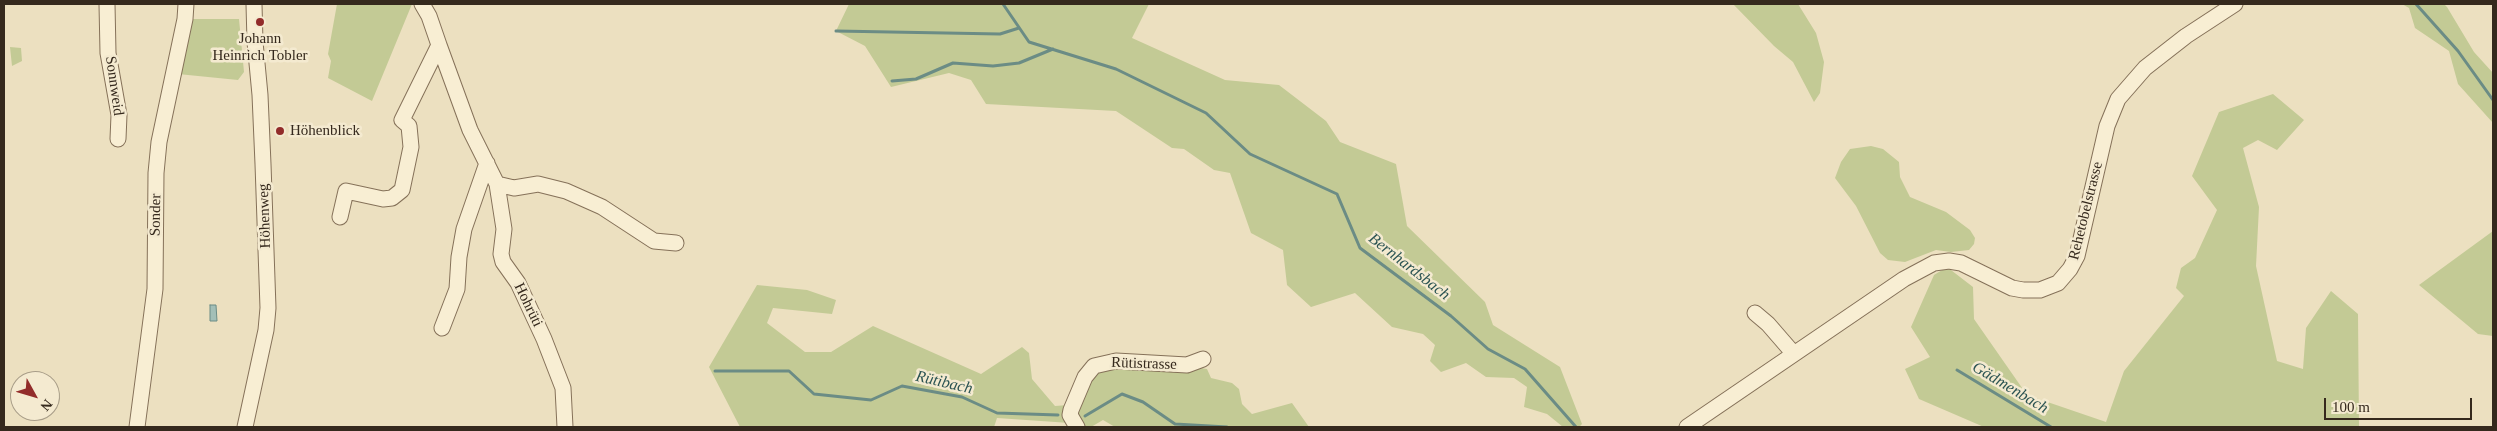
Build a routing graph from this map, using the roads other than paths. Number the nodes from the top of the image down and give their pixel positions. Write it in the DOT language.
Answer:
graph roads {
  1 [pos="107,4"];
  2 [pos="186,4"];
  3 [pos="254,4"];
  4 [pos="422,4"];
  5 [pos="2235,4"];
  6 [pos="439,45"];
  7 [pos="118,139"];
  8 [pos="487,162"];
  9 [pos="497,184"];
  10 [pos="340,217"];
  11 [pos="676,244"];
  12 [pos="1755,313"];
  13 [pos="442,328"];
  14 [pos="1794,354"];
  15 [pos="1203,359"];
  16 [pos="137,427"];
  17 [pos="245,427"];
  18 [pos="565,427"];
  19 [pos="1077,427"];
  20 [pos="1687,427"];
  1 -- 7 [label="street, Sonnweid"];
  2 -- 16 [label="street, Sonder"];
  3 -- 17 [label="street, Höhenweg"];
  4 -- 6 [label="street, Hohrüti"];
  5 -- 14 [label="street, Rehetobelstrasse"];
  6 -- 8 [label="street, Hohrüti"];
  6 -- 10 [label="street"];
  8 -- 9 [label="street, Hohrüti"];
  8 -- 13 [label="street"];
  9 -- 11 [label="street"];
  9 -- 18 [label="street, Hohrüti"];
  12 -- 14 [label="street"];
  14 -- 20 [label="street, Rehetobelstrasse"];
  15 -- 19 [label="street, Rütistrasse"];
}
